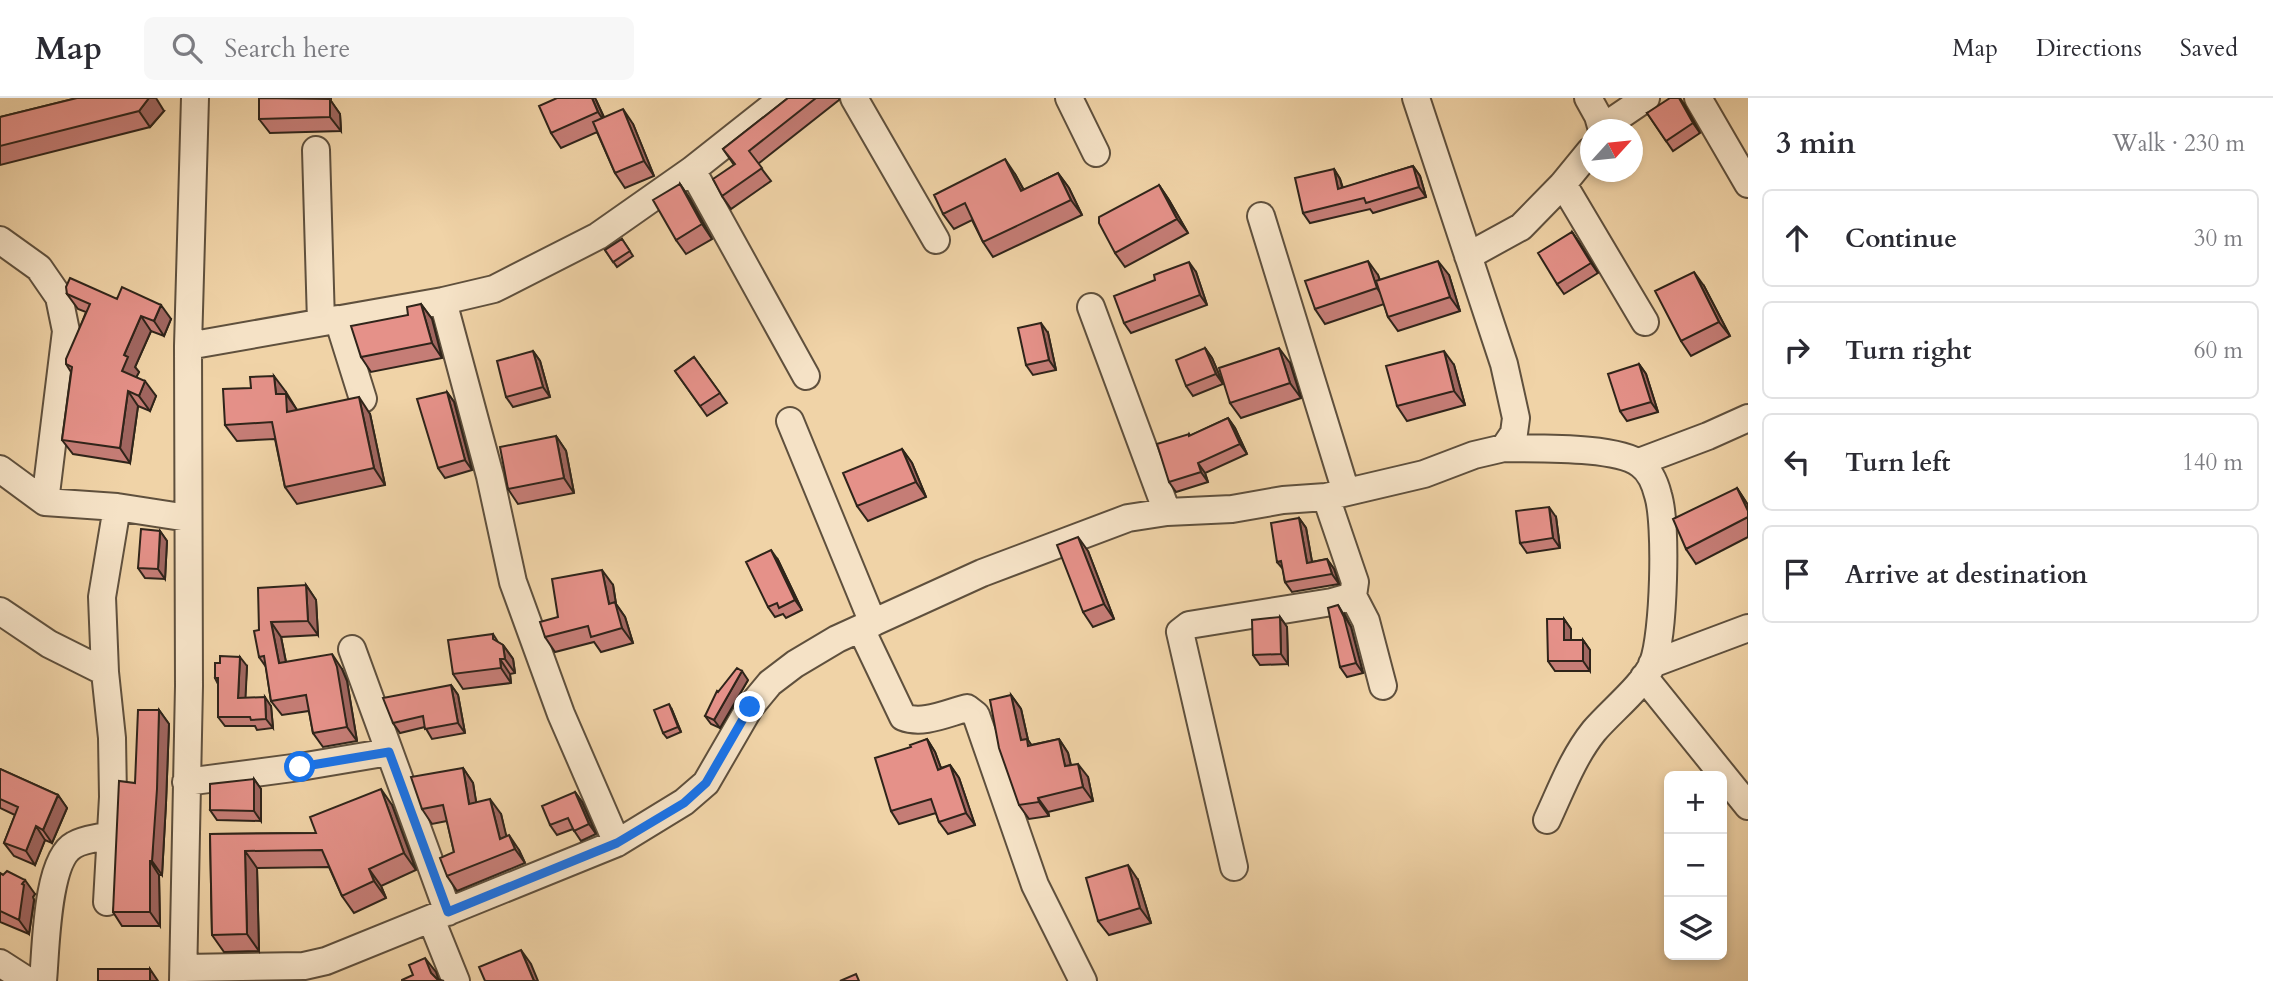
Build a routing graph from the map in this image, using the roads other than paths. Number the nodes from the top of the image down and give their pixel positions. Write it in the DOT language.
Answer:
graph roads {
  1 [pos="195,98"];
  2 [pos="783,98"];
  3 [pos="854,98"];
  4 [pos="1069,98"];
  5 [pos="1416,98"];
  6 [pos="1588,98"];
  7 [pos="1646,98"];
  8 [pos="1698,98"];
  9 [pos="1594,119"];
  10 [pos="1619,119"];
  11 [pos="316,150"];
  12 [pos="1096,153"];
  13 [pos="1580,161"];
  14 [pos="692,170"];
  15 [pos="1563,184"];
  16 [pos="1748,184"];
  17 [pos="1261,216"];
  18 [pos="0,240"];
  19 [pos="936,240"];
  20 [pos="1468,256"];
  21 [pos="443,301"];
  22 [pos="1091,307"];
  23 [pos="330,321"];
  24 [pos="1645,322"];
  25 [pos="188,346"];
  26 [pos="806,376"];
  27 [pos="363,399"];
  28 [pos="1748,418"];
  29 [pos="790,421"];
  30 [pos="1504,448"];
  31 [pos="1639,462"];
  32 [pos="0,469"];
  33 [pos="1336,495"];
  34 [pos="45,502"];
  35 [pos="117,507"];
  36 [pos="1167,512"];
  37 [pos="188,518"];
  38 [pos="1353,596"];
  39 [pos="0,611"];
  40 [pos="867,626"];
  41 [pos="1748,628"];
  42 [pos="352,649"];
  43 [pos="1648,671"];
  44 [pos="105,672"];
  45 [pos="1383,686"];
  46 [pos="389,752"];
  47 [pos="186,782"];
  48 [pos="1748,806"];
  49 [pos="1547,820"];
  50 [pos="111,835"];
  51 [pos="617,843"];
  52 [pos="1234,867"];
  53 [pos="107,902"];
  54 [pos="440,915"];
  55 [pos="0,963"];
  56 [pos="327,971"];
  57 [pos="183,975"];
  58 [pos="27,981"];
  59 [pos="43,981"];
  60 [pos="456,981"];
  61 [pos="1083,981"];
  1 -- 25 [label="street"];
  2 -- 14 [label="street"];
  3 -- 19 [label="street"];
  4 -- 12 [label="street"];
  5 -- 20 [label="street"];
  6 -- 9 [label="street"];
  7 -- 10 [label="street"];
  8 -- 16 [label="street"];
  11 -- 23 [label="street"];
  13 -- 15 [label="street"];
  14 -- 21 [label="street"];
  14 -- 26 [label="street"];
  15 -- 20 [label="street"];
  15 -- 24 [label="street"];
  17 -- 33 [label="street"];
  18 -- 34 [label="street"];
  20 -- 30 [label="street"];
  21 -- 23 [label="street"];
  21 -- 51 [label="street"];
  22 -- 36 [label="street"];
  23 -- 25 [label="street"];
  23 -- 27 [label="street"];
  25 -- 37 [label="street"];
  28 -- 31 [label="street"];
  29 -- 40 [label="street"];
  30 -- 31 [label="street"];
  30 -- 33 [label="street"];
  31 -- 43 [label="street"];
  32 -- 34 [label="street"];
  33 -- 36 [label="street"];
  33 -- 38 [label="street"];
  34 -- 35 [label="street"];
  35 -- 37 [label="street"];
  35 -- 44 [label="street"];
  36 -- 40 [label="street"];
  37 -- 47 [label="street"];
  38 -- 45 [label="street"];
  38 -- 52 [label="street"];
  39 -- 44 [label="street"];
  40 -- 51 [label="street"];
  40 -- 61 [label="street"];
  41 -- 43 [label="street"];
  42 -- 46 [label="street"];
  43 -- 48 [label="street"];
  43 -- 49 [label="street"];
  44 -- 50 [label="street"];
  46 -- 47 [label="street"];
  46 -- 54 [label="street"];
  47 -- 57 [label="street"];
  50 -- 53 [label="street"];
  50 -- 59 [label="street"];
  51 -- 54 [label="street"];
  54 -- 56 [label="street"];
  54 -- 60 [label="street"];
  55 -- 58 [label="street"];
  56 -- 57 [label="street"];
}
